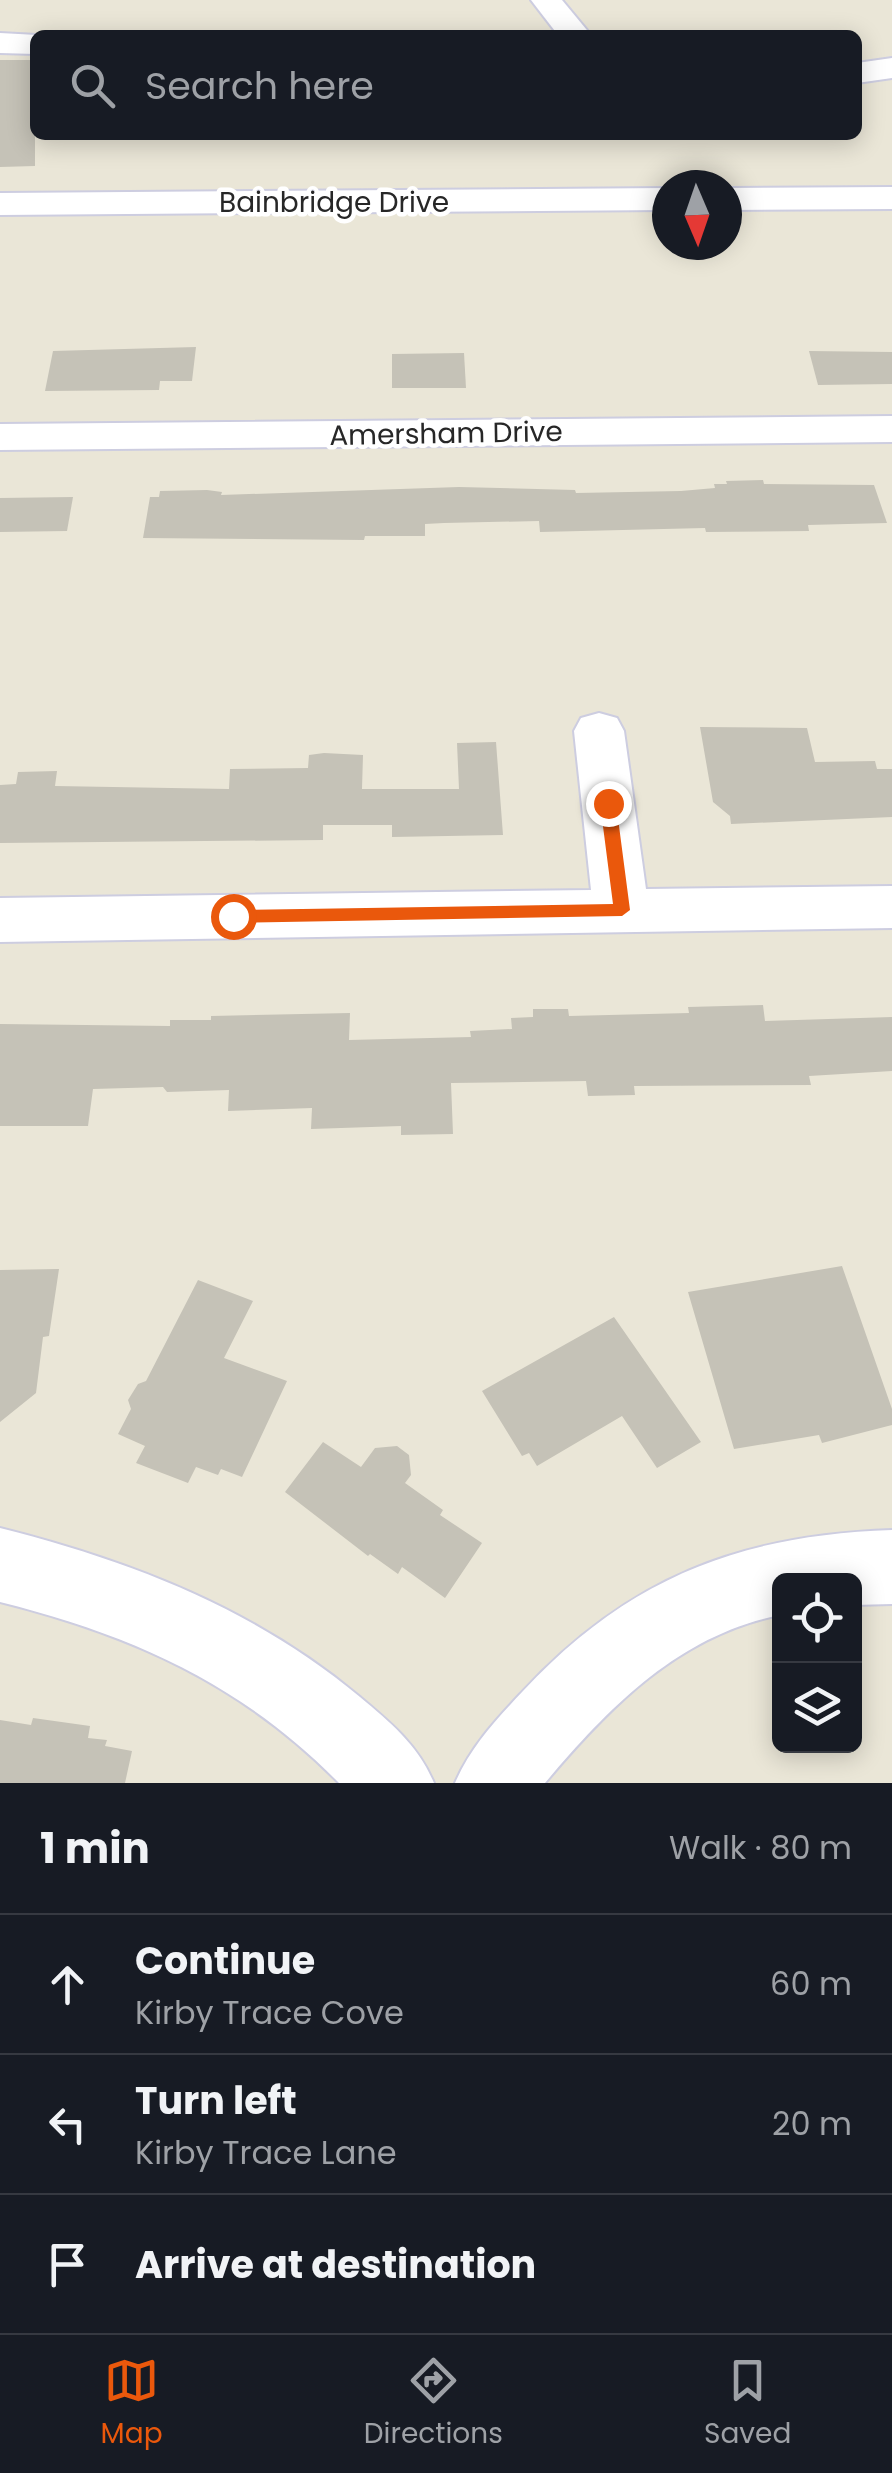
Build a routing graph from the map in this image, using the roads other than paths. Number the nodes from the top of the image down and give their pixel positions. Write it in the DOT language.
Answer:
graph roads {
  1 [pos="546,0"];
  2 [pos="571,30"];
  3 [pos="0,43"];
  4 [pos="30,44"];
  5 [pos="892,68"];
  6 [pos="862,72"];
  7 [pos="892,198"];
  8 [pos="742,199"];
  9 [pos="652,200"];
  10 [pos="0,204"];
  11 [pos="892,428"];
  12 [pos="0,437"];
  13 [pos="599,731"];
  14 [pos="892,907"];
  15 [pos="622,910"];
  16 [pos="0,920"];
  17 [pos="0,1565"];
  18 [pos="892,1567"];
  19 [pos="394,1783"];
  20 [pos="496,1783"];
  1 -- 2 [label="street"];
  3 -- 4 [label="street"];
  5 -- 6 [label="street"];
  7 -- 8 [label="street"];
  9 -- 10 [label="street, Bainbridge Drive"];
  11 -- 12 [label="street, Amersham Drive"];
  13 -- 15 [label="street"];
  14 -- 15 [label="street"];
  15 -- 16 [label="street"];
  17 -- 19 [label="street"];
  18 -- 20 [label="street"];
}
